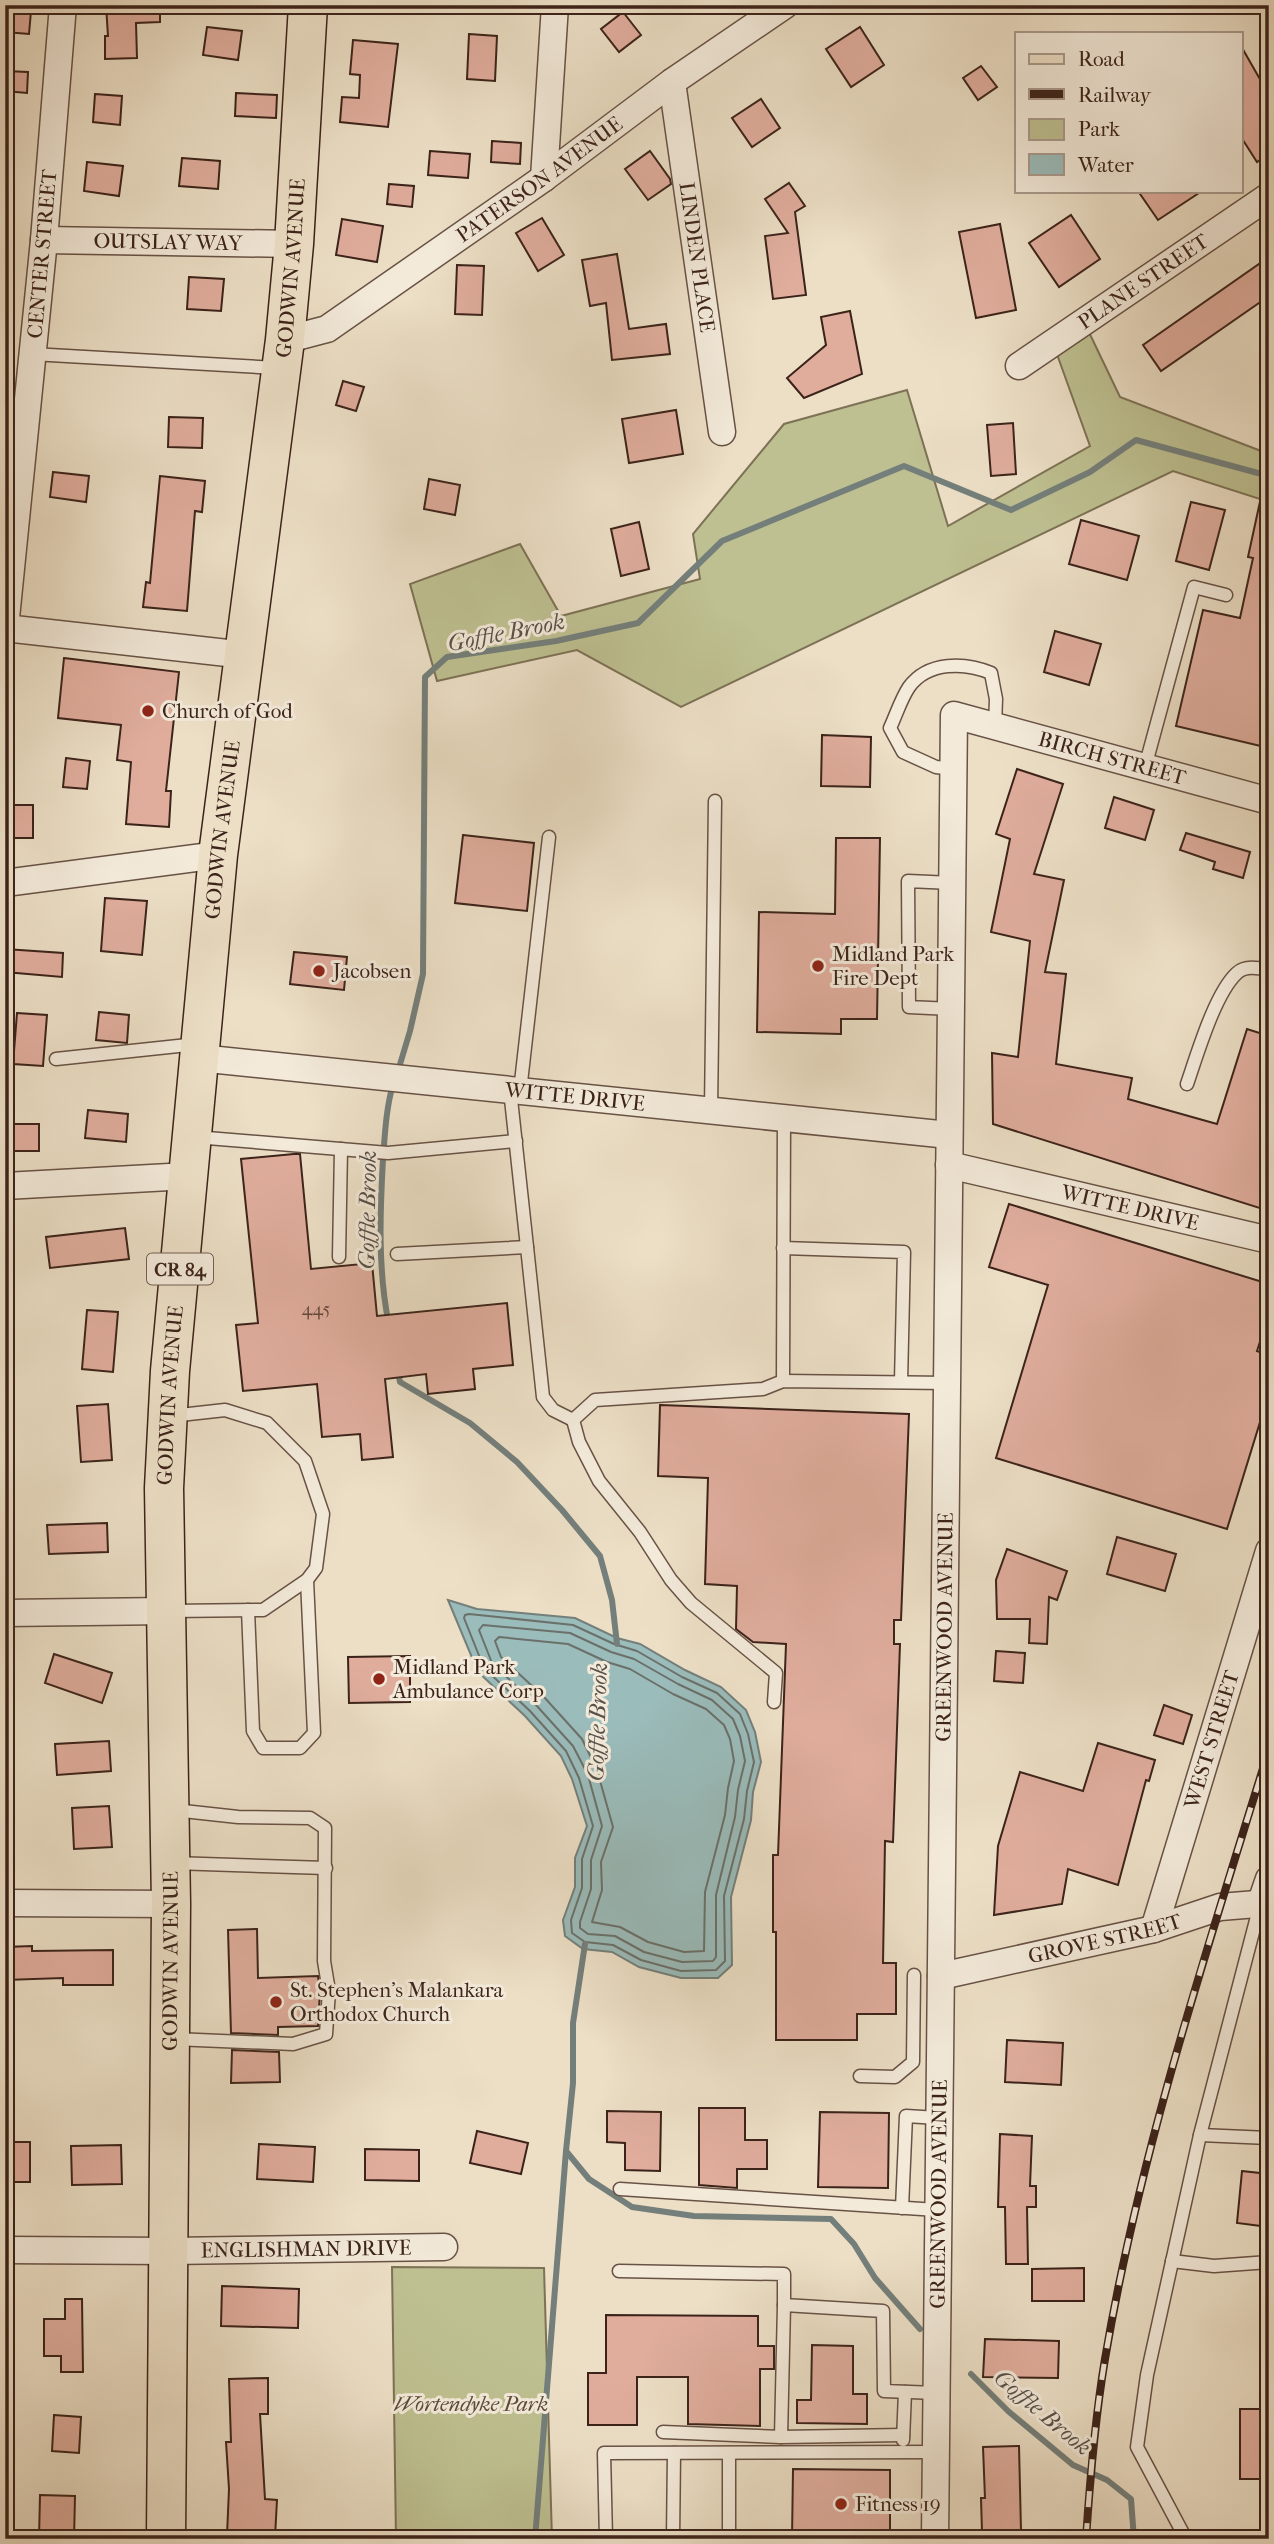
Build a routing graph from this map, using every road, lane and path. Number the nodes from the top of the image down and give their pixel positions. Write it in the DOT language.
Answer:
graph roads {
  1 [pos="63,5"];
  2 [pos="309,5"];
  3 [pos="555,5"];
  4 [pos="785,5"];
  5 [pos="672,82"];
  6 [pos="544,178"];
  7 [pos="1269,196"];
  8 [pos="44,240"];
  9 [pos="294,244"];
  10 [pos="32,354"];
  11 [pos="283,354"];
  12 [pos="1019,366"];
  13 [pos="722,432"];
  14 [pos="1226,595"];
  15 [pos="5,628"];
  16 [pos="245,655"];
  17 [pos="954,715"];
  18 [pos="995,726"];
  19 [pos="1145,768"];
  20 [pos="954,769"];
  21 [pos="715,801"];
  22 [pos="1269,801"];
  23 [pos="549,837"];
  24 [pos="218,855"];
  25 [pos="5,883"];
  26 [pos="952,883"];
  27 [pos="1269,970"];
  28 [pos="951,1009"];
  29 [pos="200,1051"];
  30 [pos="56,1059"];
  31 [pos="1187,1084"];
  32 [pos="515,1091"];
  33 [pos="711,1111"];
  34 [pos="784,1119"];
  35 [pos="949,1135"];
  36 [pos="192,1137"];
  37 [pos="516,1141"];
  38 [pos="341,1149"];
  39 [pos="949,1165"];
  40 [pos="188,1176"];
  41 [pos="5,1185"];
  42 [pos="1269,1240"];
  43 [pos="527,1247"];
  44 [pos="783,1248"];
  45 [pos="397,1254"];
  46 [pos="339,1256"];
  47 [pos="783,1381"];
  48 [pos="901,1382"];
  49 [pos="947,1383"];
  50 [pos="168,1417"];
  51 [pos="573,1420"];
  52 [pos="1269,1551"];
  53 [pos="306,1580"];
  54 [pos="248,1610"];
  55 [pos="167,1611"];
  56 [pos="5,1613"];
  57 [pos="774,1702"];
  58 [pos="170,1809"];
  59 [pos="171,1863"];
  60 [pos="326,1868"];
  61 [pos="1269,1878"];
  62 [pos="5,1903"];
  63 [pos="171,1904"];
  64 [pos="1264,1904"];
  65 [pos="1154,1929"];
  66 [pos="928,1975"];
  67 [pos="927,2017"];
  68 [pos="171,2039"];
  69 [pos="860,2076"];
  70 [pos="938,2118"];
  71 [pos="1200,2135"];
  72 [pos="1269,2137"];
  73 [pos="620,2189"];
  74 [pos="902,2208"];
  75 [pos="937,2210"];
  76 [pos="444,2247"];
  77 [pos="5,2250"];
  78 [pos="170,2251"];
  79 [pos="1172,2261"];
  80 [pos="1269,2262"];
  81 [pos="620,2271"];
  82 [pos="784,2305"];
  83 [pos="905,2392"];
  84 [pos="936,2393"];
  85 [pos="663,2432"];
  86 [pos="903,2435"];
  87 [pos="781,2437"];
  88 [pos="903,2452"];
  89 [pos="936,2452"];
  90 [pos="674,2453"];
  91 [pos="729,2453"];
  92 [pos="166,2539"];
  93 [pos="606,2539"];
  94 [pos="673,2539"];
  95 [pos="729,2539"];
  96 [pos="935,2539"];
  97 [pos="1186,2539"];
  1 -- 8 [label="street, CENTER STREET"];
  2 -- 9 [label="main road, GODWIN AVENUE / CR 84"];
  3 -- 6 [label="street"];
  4 -- 5 [label="street, PATERSON AVENUE"];
  5 -- 6 [label="street, PATERSON AVENUE"];
  5 -- 13 [label="street, LINDEN PLACE"];
  6 -- 11 [label="street, PATERSON AVENUE"];
  7 -- 12 [label="street, PLANE STREET"];
  8 -- 9 [label="street, OUTSLAY WAY"];
  8 -- 10 [label="street, CENTER STREET"];
  9 -- 11 [label="main road, GODWIN AVENUE / CR 84"];
  10 -- 11 [label="lane"];
  10 -- 15 [label="street, CENTER STREET"];
  11 -- 16 [label="main road, GODWIN AVENUE / CR 84"];
  14 -- 19 [label="lane"];
  15 -- 16 [label="street"];
  16 -- 24 [label="main road, GODWIN AVENUE / CR 84"];
  17 -- 18 [label="street, BIRCH STREET"];
  17 -- 20 [label="street, GREENWOOD AVENUE"];
  18 -- 19 [label="street, BIRCH STREET"];
  18 -- 20 [label="lane"];
  19 -- 22 [label="street, BIRCH STREET"];
  20 -- 26 [label="street, GREENWOOD AVENUE"];
  21 -- 33 [label="lane"];
  23 -- 32 [label="lane"];
  24 -- 25 [label="street"];
  24 -- 29 [label="main road, GODWIN AVENUE / CR 84"];
  26 -- 28 [label="street, GREENWOOD AVENUE"];
  26 -- 28 [label="lane"];
  27 -- 31 [label="lane"];
  28 -- 35 [label="street, GREENWOOD AVENUE"];
  29 -- 30 [label="lane"];
  29 -- 32 [label="street, WITTE DRIVE"];
  29 -- 36 [label="main road, GODWIN AVENUE / CR 84"];
  32 -- 33 [label="street, WITTE DRIVE"];
  32 -- 37 [label="lane"];
  33 -- 34 [label="street, WITTE DRIVE"];
  34 -- 35 [label="street, WITTE DRIVE"];
  34 -- 44 [label="lane"];
  35 -- 39 [label="street, GREENWOOD AVENUE"];
  36 -- 38 [label="lane"];
  36 -- 40 [label="main road, GODWIN AVENUE / CR 84"];
  37 -- 38 [label="lane"];
  37 -- 43 [label="lane"];
  38 -- 46 [label="lane"];
  39 -- 42 [label="street, WITTE DRIVE"];
  39 -- 49 [label="street, GREENWOOD AVENUE"];
  40 -- 41 [label="street"];
  40 -- 50 [label="main road, GODWIN AVENUE / CR 84"];
  43 -- 45 [label="lane"];
  43 -- 51 [label="lane"];
  44 -- 47 [label="lane"];
  44 -- 48 [label="lane"];
  47 -- 48 [label="lane"];
  47 -- 51 [label="lane"];
  48 -- 49 [label="lane"];
  49 -- 66 [label="street, GREENWOOD AVENUE"];
  50 -- 53 [label="lane"];
  50 -- 55 [label="main road, GODWIN AVENUE / CR 84"];
  51 -- 57 [label="lane"];
  52 -- 65 [label="street, WEST STREET"];
  53 -- 54 [label="lane"];
  53 -- 54 [label="lane"];
  54 -- 55 [label="lane"];
  55 -- 56 [label="street"];
  55 -- 58 [label="main road, GODWIN AVENUE / CR 84"];
  58 -- 59 [label="main road, GODWIN AVENUE / CR 84"];
  58 -- 60 [label="lane"];
  59 -- 60 [label="lane"];
  59 -- 63 [label="main road, GODWIN AVENUE / CR 84"];
  60 -- 68 [label="lane"];
  61 -- 64 [label="street"];
  62 -- 63 [label="street"];
  63 -- 68 [label="main road, GODWIN AVENUE / CR 84"];
  64 -- 65 [label="street, GROVE STREET"];
  64 -- 71 [label="lane"];
  65 -- 66 [label="street, GROVE STREET"];
  66 -- 67 [label="street, GREENWOOD AVENUE"];
  67 -- 69 [label="lane"];
  67 -- 70 [label="street, GREENWOOD AVENUE"];
  68 -- 78 [label="main road, GODWIN AVENUE / CR 84"];
  70 -- 74 [label="lane"];
  70 -- 75 [label="street, GREENWOOD AVENUE"];
  71 -- 72 [label="lane"];
  71 -- 79 [label="lane"];
  73 -- 74 [label="lane"];
  74 -- 75 [label="lane"];
  75 -- 84 [label="street, GREENWOOD AVENUE"];
  76 -- 78 [label="street, ENGLISHMAN DRIVE"];
  77 -- 78 [label="street, ENGLISHMAN DRIVE"];
  78 -- 92 [label="main road, GODWIN AVENUE / CR 84"];
  79 -- 80 [label="lane"];
  79 -- 97 [label="lane"];
  81 -- 82 [label="lane"];
  82 -- 83 [label="lane"];
  82 -- 87 [label="lane"];
  83 -- 84 [label="lane"];
  83 -- 86 [label="lane"];
  84 -- 89 [label="street, GREENWOOD AVENUE"];
  85 -- 87 [label="lane"];
  86 -- 87 [label="lane"];
  86 -- 88 [label="lane"];
  88 -- 89 [label="lane"];
  88 -- 91 [label="lane"];
  89 -- 96 [label="street, GREENWOOD AVENUE"];
  90 -- 91 [label="lane"];
  90 -- 93 [label="lane"];
  90 -- 94 [label="lane"];
  91 -- 95 [label="lane"];
}
